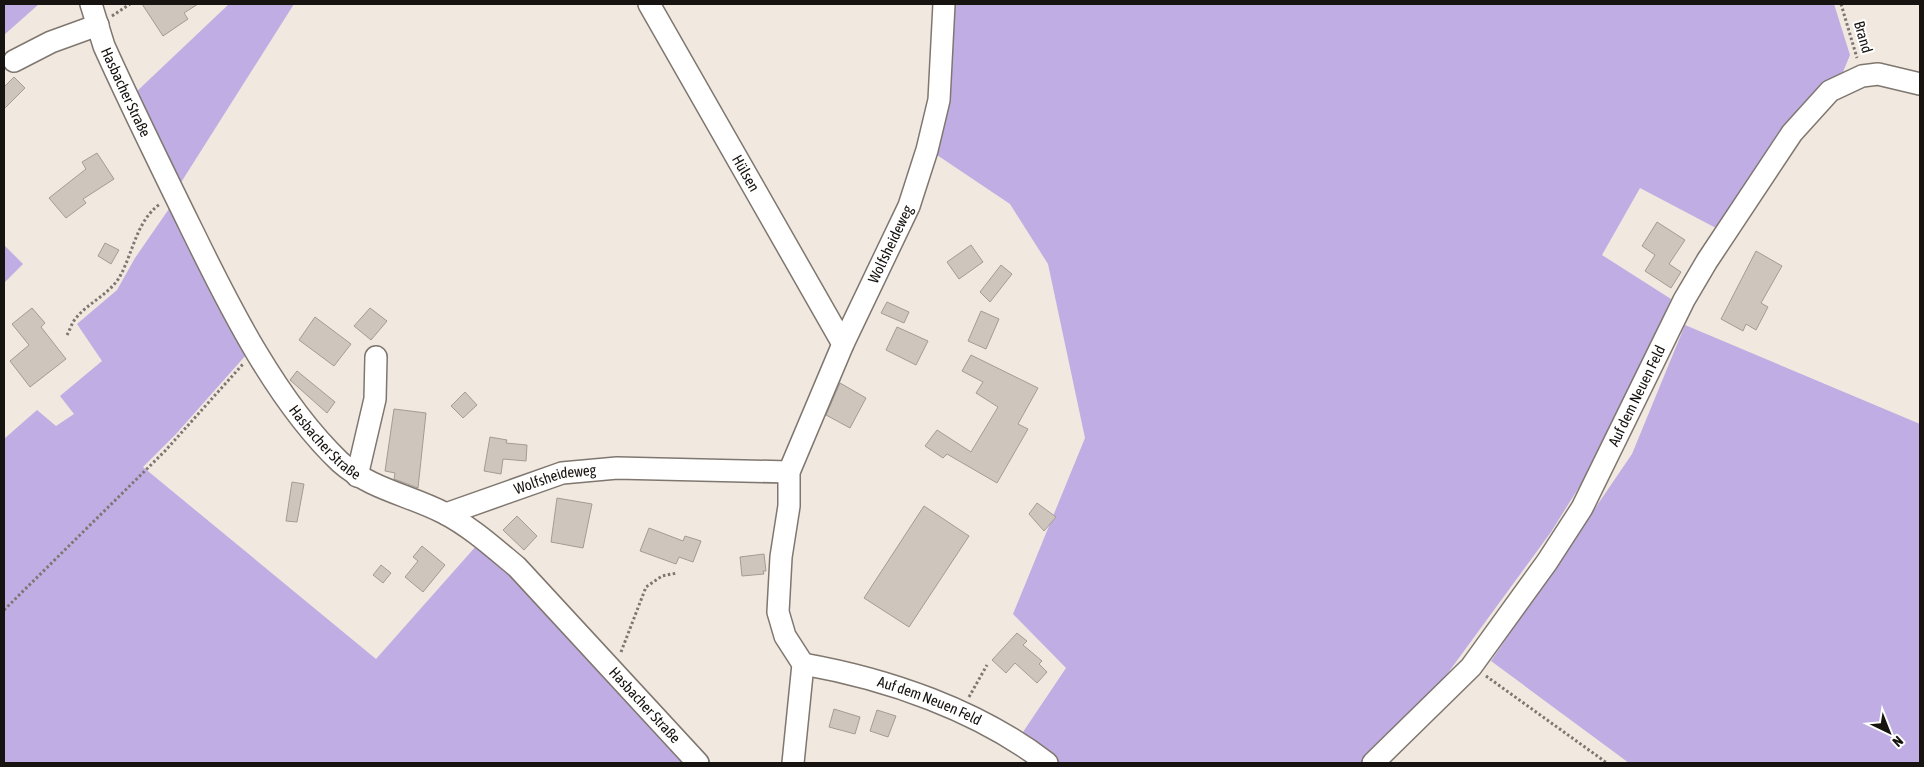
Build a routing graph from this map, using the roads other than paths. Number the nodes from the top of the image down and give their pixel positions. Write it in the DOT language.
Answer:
graph roads {
  1 [pos="91,4"];
  2 [pos="649,4"];
  3 [pos="944,4"];
  4 [pos="98,25"];
  5 [pos="14,61"];
  6 [pos="1920,84"];
  7 [pos="843,344"];
  8 [pos="376,357"];
  9 [pos="789,472"];
  10 [pos="357,476"];
  11 [pos="446,514"];
  12 [pos="802,664"];
  13 [pos="698,763"];
  14 [pos="793,763"];
  15 [pos="1047,763"];
  16 [pos="1373,763"];
  1 -- 4 [label="street, Hasbacher Straße"];
  2 -- 7 [label="street, Hülsen"];
  3 -- 7 [label="street, Wolfsheideweg"];
  4 -- 5 [label="street"];
  4 -- 10 [label="street, Hasbacher Straße"];
  6 -- 16 [label="street, Auf dem Neuen Feld"];
  7 -- 9 [label="street, Wolfsheideweg"];
  8 -- 10 [label="street"];
  9 -- 11 [label="street, Wolfsheideweg"];
  9 -- 12 [label="street, Wolfsheideweg"];
  10 -- 11 [label="street, Hasbacher Straße"];
  11 -- 13 [label="street, Hasbacher Straße"];
  12 -- 14 [label="street"];
  12 -- 15 [label="street, Auf dem Neuen Feld"];
}
